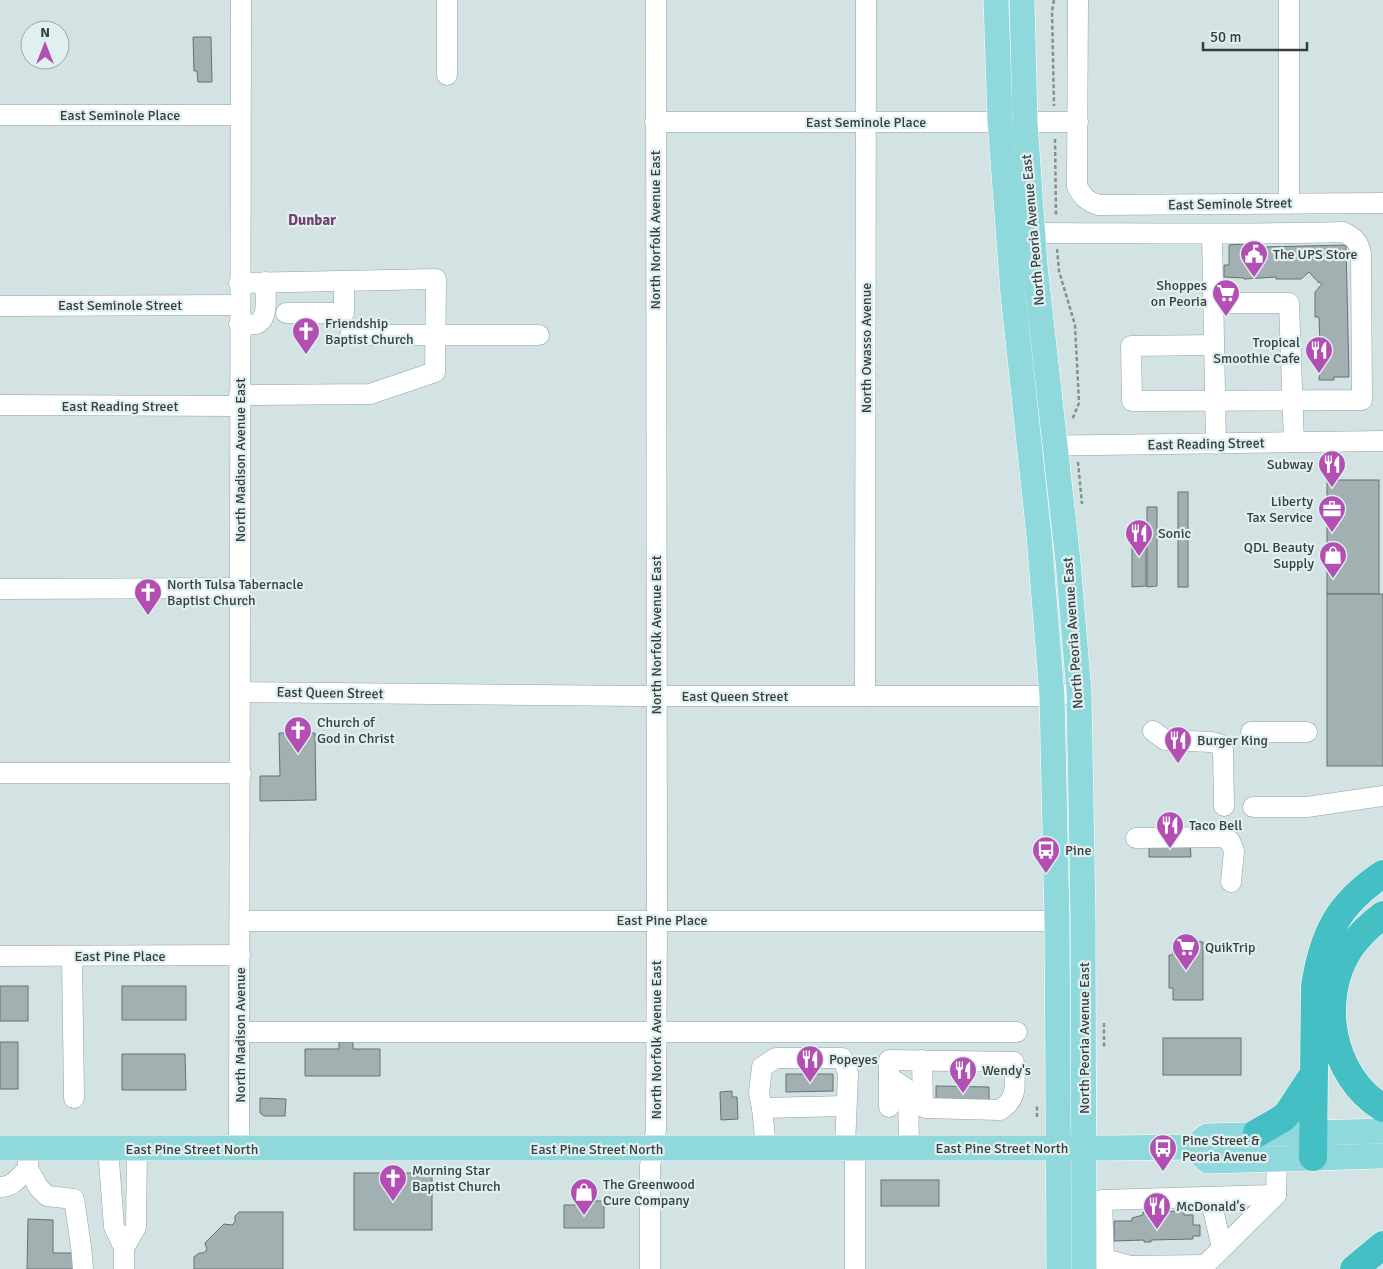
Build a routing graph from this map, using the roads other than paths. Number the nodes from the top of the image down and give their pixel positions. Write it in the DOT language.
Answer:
graph roads {
  1 [pos="240,0"];
  2 [pos="448,0"];
  3 [pos="656,0"];
  4 [pos="866,0"];
  5 [pos="996,0"];
  6 [pos="1022,0"];
  7 [pos="1078,0"];
  8 [pos="1289,0"];
  9 [pos="447,75"];
  10 [pos="0,115"];
  11 [pos="240,115"];
  12 [pos="1000,121"];
  13 [pos="655,122"];
  14 [pos="866,122"];
  15 [pos="1025,122"];
  16 [pos="1078,122"];
  17 [pos="1289,203"];
  18 [pos="1383,203"];
  19 [pos="1131,205"];
  20 [pos="1032,233"];
  21 [pos="1132,233"];
  22 [pos="1212,235"];
  23 [pos="344,281"];
  24 [pos="265,282"];
  25 [pos="239,283"];
  26 [pos="1213,303"];
  27 [pos="0,306"];
  28 [pos="276,313"];
  29 [pos="239,315"];
  30 [pos="539,334"];
  31 [pos="350,335"];
  32 [pos="435,335"];
  33 [pos="1214,345"];
  34 [pos="239,400"];
  35 [pos="1292,400"];
  36 [pos="1216,401"];
  37 [pos="0,405"];
  38 [pos="1383,441"];
  39 [pos="1294,442"];
  40 [pos="1216,444"];
  41 [pos="1030,446"];
  42 [pos="1055,446"];
  43 [pos="240,588"];
  44 [pos="0,590"];
  45 [pos="241,692"];
  46 [pos="1078,692"];
  47 [pos="656,696"];
  48 [pos="865,696"];
  49 [pos="1052,696"];
  50 [pos="1153,730"];
  51 [pos="1251,732"];
  52 [pos="1307,732"];
  53 [pos="0,773"];
  54 [pos="241,773"];
  55 [pos="1383,796"];
  56 [pos="1224,806"];
  57 [pos="1253,807"];
  58 [pos="1136,838"];
  59 [pos="1383,874"];
  60 [pos="1232,882"];
  61 [pos="1383,915"];
  62 [pos="1083,917"];
  63 [pos="657,920"];
  64 [pos="240,921"];
  65 [pos="1057,921"];
  66 [pos="240,955"];
  67 [pos="0,956"];
  68 [pos="72,956"];
  69 [pos="240,1032"];
  70 [pos="656,1032"];
  71 [pos="1017,1032"];
  72 [pos="922,1060"];
  73 [pos="1313,1075"];
  74 [pos="889,1077"];
  75 [pos="74,1098"];
  76 [pos="846,1106"];
  77 [pos="762,1108"];
  78 [pos="889,1108"];
  79 [pos="1383,1108"];
  80 [pos="1383,1131"];
  81 [pos="1257,1134"];
  82 [pos="1313,1145"];
  83 [pos="1193,1147"];
  84 [pos="0,1148"];
  85 [pos="108,1148"];
  86 [pos="766,1148"];
  87 [pos="850,1148"];
  88 [pos="909,1148"];
  89 [pos="137,1149"];
  90 [pos="239,1149"];
  91 [pos="653,1149"];
  92 [pos="1057,1149"];
  93 [pos="1084,1149"];
  94 [pos="1383,1156"];
  95 [pos="1277,1158"];
  96 [pos="28,1159"];
  97 [pos="0,1187"];
  98 [pos="1276,1195"];
  99 [pos="1210,1197"];
  100 [pos="1383,1244"];
  101 [pos="124,1248"];
  102 [pos="1222,1248"];
  103 [pos="1101,1264"];
  104 [pos="1202,1267"];
  105 [pos="82,1269"];
  106 [pos="124,1269"];
  107 [pos="650,1269"];
  108 [pos="855,1269"];
  109 [pos="1059,1269"];
  110 [pos="1354,1269"];
  1 -- 11 [label="street, North Madison Avenue East"];
  2 -- 9 [label="street"];
  3 -- 13 [label="street, North Norfolk Avenue East"];
  4 -- 14 [label="street, North Owasso Avenue"];
  5 -- 12 [label="main road, North Peoria Avenue East"];
  6 -- 15 [label="main road, North Peoria Avenue East"];
  7 -- 16 [label="street"];
  8 -- 17 [label="street"];
  10 -- 11 [label="street, East Seminole Place"];
  11 -- 25 [label="street, North Madison Avenue East"];
  12 -- 14 [label="street, East Seminole Place"];
  12 -- 15 [label="street, East Seminole Place"];
  12 -- 41 [label="main road, North Peoria Avenue East"];
  13 -- 14 [label="street, East Seminole Place"];
  13 -- 47 [label="street, North Norfolk Avenue East"];
  14 -- 48 [label="street, North Owasso Avenue"];
  15 -- 16 [label="street, East Seminole Place"];
  15 -- 20 [label="main road, North Peoria Avenue East"];
  16 -- 19 [label="street, East Seminole Street"];
  17 -- 18 [label="street, East Seminole Street"];
  17 -- 19 [label="street, East Seminole Street"];
  19 -- 21 [label="street"];
  20 -- 21 [label="street"];
  20 -- 42 [label="main road, North Peoria Avenue East"];
  21 -- 22 [label="street"];
  22 -- 26 [label="street"];
  22 -- 35 [label="street"];
  23 -- 24 [label="street"];
  23 -- 28 [label="street"];
  23 -- 32 [label="street"];
  24 -- 25 [label="street"];
  24 -- 28 [label="street"];
  25 -- 29 [label="street, North Madison Avenue East"];
  26 -- 33 [label="street"];
  26 -- 35 [label="street"];
  27 -- 29 [label="street, East Seminole Street"];
  28 -- 29 [label="street, East Seminole Street"];
  29 -- 34 [label="street, North Madison Avenue East"];
  30 -- 32 [label="street"];
  31 -- 32 [label="street"];
  32 -- 34 [label="street, East Reading Street"];
  33 -- 36 [label="street"];
  33 -- 36 [label="street"];
  34 -- 37 [label="street, East Reading Street"];
  34 -- 43 [label="street, North Madison Avenue East"];
  35 -- 36 [label="street"];
  35 -- 39 [label="street"];
  36 -- 40 [label="street"];
  38 -- 39 [label="street, East Reading Street"];
  39 -- 40 [label="street, East Reading Street"];
  40 -- 42 [label="street, East Reading Street"];
  41 -- 42 [label="street, East Reading Street"];
  41 -- 49 [label="main road, North Peoria Avenue East"];
  42 -- 46 [label="main road, North Peoria Avenue East"];
  43 -- 44 [label="street"];
  43 -- 45 [label="street, North Madison Avenue East"];
  45 -- 47 [label="street, East Queen Street"];
  45 -- 54 [label="street, North Madison Avenue East"];
  46 -- 49 [label="street, East Queen Street"];
  46 -- 62 [label="main road, North Peoria Avenue East"];
  47 -- 48 [label="street, East Queen Street"];
  47 -- 63 [label="street, North Norfolk Avenue East"];
  48 -- 49 [label="street, East Queen Street"];
  49 -- 65 [label="main road, North Peoria Avenue East"];
  50 -- 56 [label="street"];
  51 -- 52 [label="street"];
  53 -- 54 [label="street"];
  54 -- 64 [label="street, North Madison Avenue East"];
  55 -- 57 [label="street"];
  58 -- 60 [label="street"];
  59 -- 73 [label="highway"];
  61 -- 79 [label="highway"];
  62 -- 65 [label="street, East Pine Place"];
  62 -- 93 [label="main road, North Peoria Avenue East"];
  63 -- 64 [label="street, East Pine Place"];
  63 -- 65 [label="street, East Pine Place"];
  63 -- 70 [label="street, North Norfolk Avenue East"];
  64 -- 66 [label="street, North Madison Avenue"];
  65 -- 92 [label="main road, North Peoria Avenue East"];
  66 -- 68 [label="street, East Pine Place"];
  66 -- 69 [label="street, North Madison Avenue"];
  67 -- 68 [label="street, East Pine Place"];
  68 -- 75 [label="street"];
  69 -- 70 [label="street"];
  69 -- 90 [label="street, North Madison Avenue"];
  70 -- 71 [label="street"];
  70 -- 91 [label="street, North Norfolk Avenue East"];
  72 -- 72 [label="street"];
  72 -- 74 [label="street"];
  73 -- 81 [label="highway"];
  73 -- 82 [label="highway"];
  74 -- 78 [label="street"];
  74 -- 88 [label="street"];
  76 -- 77 [label="street"];
  76 -- 77 [label="street"];
  76 -- 87 [label="street"];
  77 -- 86 [label="street"];
  80 -- 82 [label="main road, East Pine Street North"];
  81 -- 82 [label="main road, East Pine Street North"];
  81 -- 83 [label="main road, East Pine Street North"];
  82 -- 94 [label="main road, East Pine Street North"];
  82 -- 95 [label="main road, East Pine Street North"];
  83 -- 93 [label="main road, East Pine Street North"];
  83 -- 95 [label="main road, East Pine Street North"];
  84 -- 96 [label="main road, East Pine Street North"];
  85 -- 89 [label="main road, East Pine Street North"];
  85 -- 96 [label="main road, East Pine Street North"];
  85 -- 101 [label="street"];
  86 -- 87 [label="main road, East Pine Street North"];
  86 -- 91 [label="main road, East Pine Street North"];
  87 -- 88 [label="main road, East Pine Street North"];
  87 -- 108 [label="street"];
  88 -- 92 [label="main road, East Pine Street North"];
  89 -- 90 [label="main road, East Pine Street North"];
  89 -- 101 [label="street"];
  90 -- 91 [label="main road, East Pine Street North"];
  91 -- 107 [label="street, North Norfolk Avenue East"];
  92 -- 93 [label="main road, East Pine Street North"];
  92 -- 109 [label="main road, North Peoria Avenue East"];
  93 -- 103 [label="main road, North Peoria Avenue East"];
  95 -- 98 [label="street"];
  96 -- 97 [label="street"];
  96 -- 105 [label="street"];
  98 -- 99 [label="street"];
  98 -- 102 [label="street"];
  99 -- 102 [label="street"];
  99 -- 103 [label="street"];
  100 -- 110 [label="highway"];
  101 -- 106 [label="street"];
  102 -- 104 [label="street"];
  103 -- 104 [label="street"];
}
